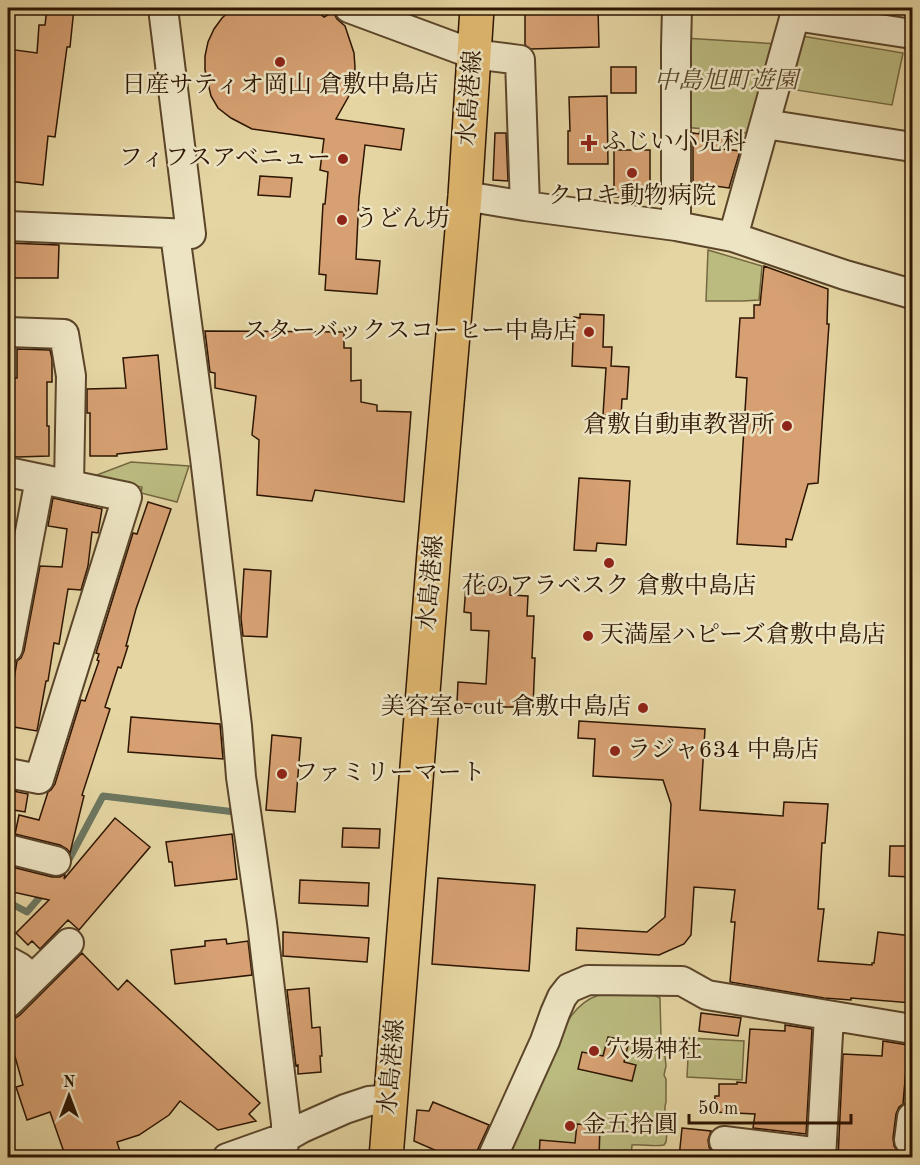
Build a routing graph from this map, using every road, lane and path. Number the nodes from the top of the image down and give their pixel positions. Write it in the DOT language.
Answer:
graph roads {
  1 [pos="163,8"];
  2 [pos="349,8"];
  3 [pos="477,8"];
  4 [pos="677,8"];
  5 [pos="796,12"];
  6 [pos="912,34"];
  7 [pos="473,54"];
  8 [pos="765,123"];
  9 [pos="912,147"];
  10 [pos="465,196"];
  11 [pos="525,206"];
  12 [pos="8,226"];
  13 [pos="676,226"];
  14 [pos="181,234"];
  15 [pos="733,237"];
  16 [pos="912,294"];
  17 [pos="8,332"];
  18 [pos="8,472"];
  19 [pos="40,478"];
  20 [pos="69,485"];
  21 [pos="8,648"];
  22 [pos="8,773"];
  23 [pos="8,849"];
  24 [pos="56,861"];
  25 [pos="69,943"];
  26 [pos="8,961"];
  27 [pos="32,978"];
  28 [pos="8,1003"];
  29 [pos="829,1016"];
  30 [pos="912,1029"];
  31 [pos="391,1099"];
  32 [pos="724,1141"];
  33 [pos="283,1147"];
  34 [pos="821,1155"];
  35 [pos="227,1158"];
  36 [pos="386,1158"];
  37 [pos="492,1158"];
  1 -- 14 [label="street"];
  2 -- 7 [label="street"];
  3 -- 7 [label="main road, 水島港線"];
  4 -- 13 [label="street"];
  5 -- 6 [label="street"];
  5 -- 8 [label="street"];
  7 -- 10 [label="main road, 水島港線"];
  7 -- 11 [label="street"];
  8 -- 9 [label="street"];
  8 -- 15 [label="street"];
  10 -- 11 [label="street"];
  10 -- 31 [label="main road, 水島港線"];
  11 -- 13 [label="street"];
  12 -- 14 [label="street"];
  13 -- 15 [label="street"];
  14 -- 33 [label="street"];
  15 -- 16 [label="street"];
  17 -- 20 [label="street"];
  18 -- 19 [label="street"];
  19 -- 20 [label="street"];
  19 -- 21 [label="street"];
  20 -- 22 [label="street"];
  23 -- 24 [label="street"];
  25 -- 27 [label="street"];
  26 -- 27 [label="street"];
  27 -- 28 [label="street"];
  29 -- 30 [label="street"];
  29 -- 34 [label="street"];
  29 -- 37 [label="street"];
  31 -- 33 [label="street"];
  31 -- 36 [label="main road, 水島港線"];
  32 -- 34 [label="street"];
  33 -- 35 [label="street"];
}
